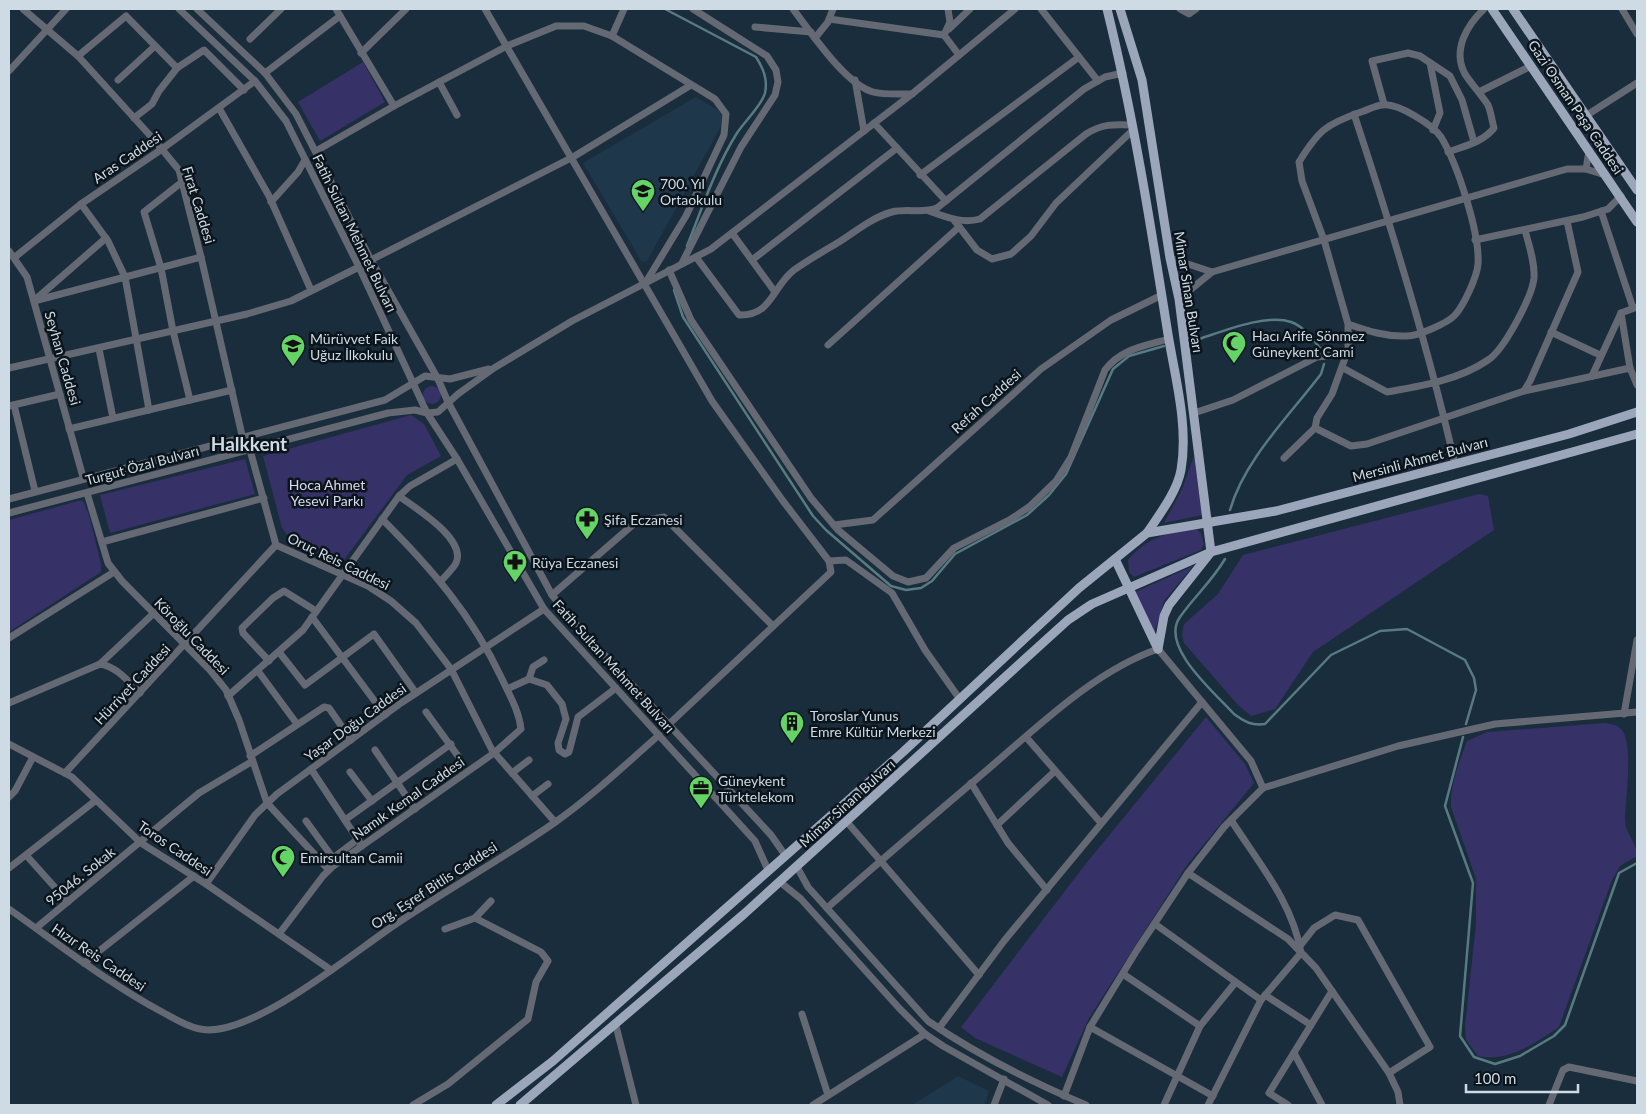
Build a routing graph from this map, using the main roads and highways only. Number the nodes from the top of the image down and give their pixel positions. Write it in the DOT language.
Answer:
graph roads {
  1 [pos="1107,9"];
  2 [pos="1120,9"];
  3 [pos="1492,9"];
  4 [pos="1514,9"];
  5 [pos="1637,190"];
  6 [pos="1637,222"];
  7 [pos="1637,412"];
  8 [pos="1637,434"];
  9 [pos="1207,522"];
  10 [pos="1147,533"];
  11 [pos="1211,552"];
  12 [pos="1114,559"];
  13 [pos="1128,587"];
  14 [pos="785,854"];
  15 [pos="796,867"];
  16 [pos="768,870"];
  17 [pos="780,882"];
  18 [pos="496,1105"];
  19 [pos="520,1105"];
  1 -- 10 [label="main road, Mimar Sinan Bulvarı"];
  2 -- 9 [label="main road, Mimar Sinan Bulvarı"];
  3 -- 6 [label="main road, Gazi Osman Paşa Caddesi"];
  4 -- 5 [label="main road, Gazi Osman Paşa Caddesi"];
  7 -- 9 [label="main road, Mersinli Ahmet Bulvarı"];
  8 -- 11 [label="main road"];
  9 -- 10 [label="main road, Mimar Sinan Bulvarı"];
  9 -- 11 [label="main road"];
  10 -- 12 [label="main road, Mimar Sinan Bulvarı"];
  11 -- 13 [label="main road, Mimar Sinan Bulvarı"];
  11 -- 13 [label="main road"];
  12 -- 13 [label="main road"];
  12 -- 14 [label="main road, Mimar Sinan Bulvarı"];
  13 -- 15 [label="main road, Mimar Sinan Bulvarı"];
  14 -- 15 [label="main road"];
  14 -- 16 [label="main road, Mimar Sinan Bulvarı"];
  15 -- 17 [label="main road, Mimar Sinan Bulvarı"];
  16 -- 17 [label="main road"];
  16 -- 18 [label="main road, Mimar Sinan Bulvarı"];
  17 -- 19 [label="main road, Mimar Sinan Bulvarı"];
}
